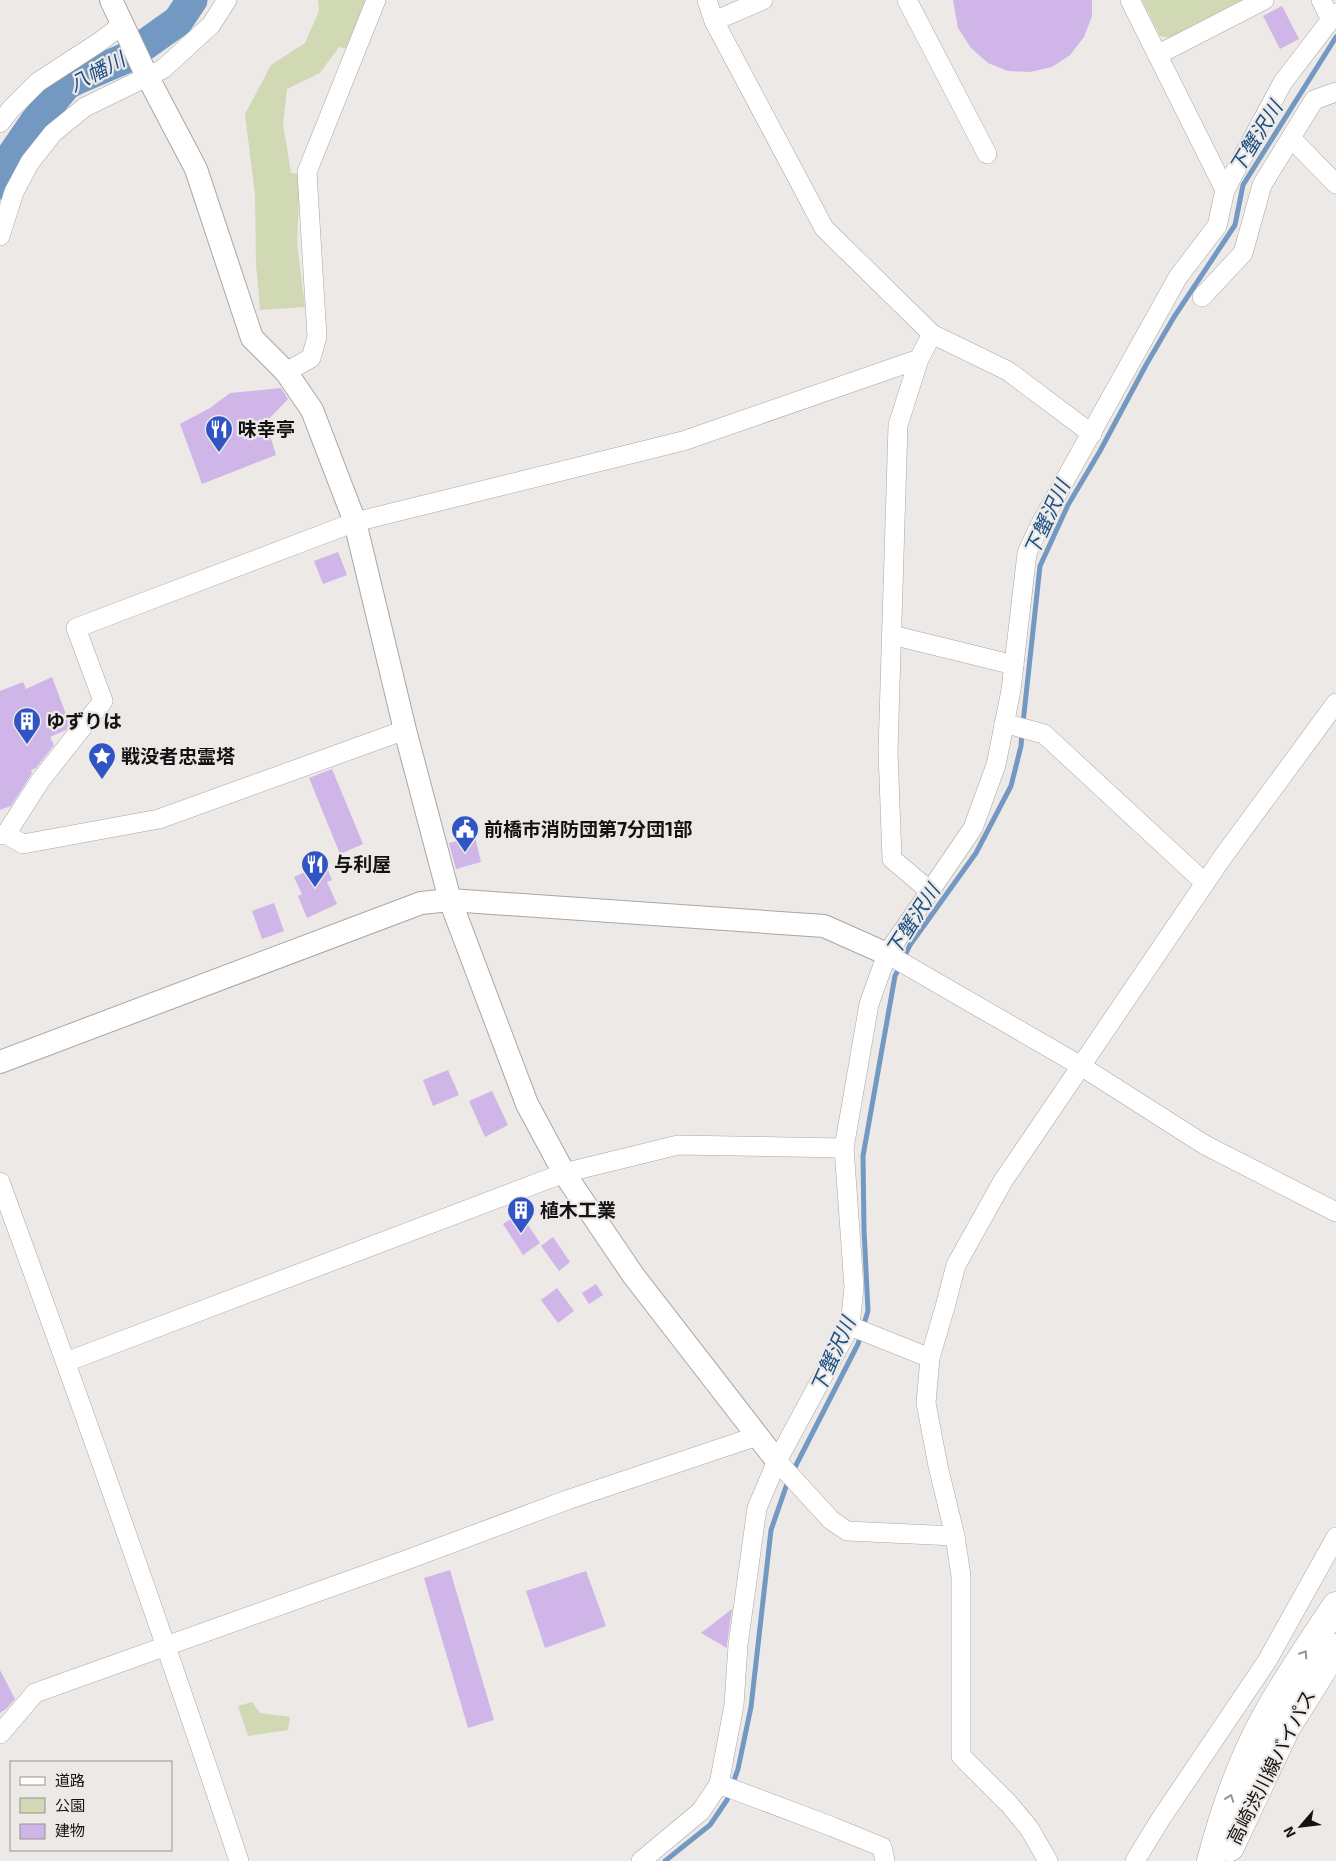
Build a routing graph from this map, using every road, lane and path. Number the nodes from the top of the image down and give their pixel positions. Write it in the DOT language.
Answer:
graph roads {
  1 [pos="112,0"];
  2 [pos="228,0"];
  3 [pos="376,0"];
  4 [pos="707,0"];
  5 [pos="763,0"];
  6 [pos="907,0"];
  7 [pos="1130,0"];
  8 [pos="1264,0"];
  9 [pos="1321,0"];
  10 [pos="1333,16"];
  11 [pos="714,21"];
  12 [pos="123,28"];
  13 [pos="1157,55"];
  14 [pos="146,73"];
  15 [pos="1336,92"];
  16 [pos="0,123"];
  17 [pos="1290,138"];
  18 [pos="987,154"];
  19 [pos="1336,184"];
  20 [pos="1225,190"];
  21 [pos="0,236"];
  22 [pos="1202,297"];
  23 [pos="932,334"];
  24 [pos="919,359"];
  25 [pos="286,372"];
  26 [pos="1092,434"];
  27 [pos="355,522"];
  28 [pos="892,636"];
  29 [pos="1014,665"];
  30 [pos="1336,703"];
  31 [pos="1004,723"];
  32 [pos="405,730"];
  33 [pos="3,835"];
  34 [pos="1205,883"];
  35 [pos="930,892"];
  36 [pos="450,900"];
  37 [pos="887,954"];
  38 [pos="0,1062"];
  39 [pos="1081,1066"];
  40 [pos="844,1148"];
  41 [pos="564,1173"];
  42 [pos="0,1182"];
  43 [pos="1336,1212"];
  44 [pos="850,1326"];
  45 [pos="930,1358"];
  46 [pos="66,1362"];
  47 [pos="757,1436"];
  48 [pos="777,1461"];
  49 [pos="955,1536"];
  50 [pos="1336,1538"];
  51 [pos="1336,1606"];
  52 [pos="166,1645"];
  53 [pos="1336,1648"];
  54 [pos="0,1734"];
  55 [pos="719,1784"];
  56 [pos="239,1861"];
  57 [pos="641,1861"];
  58 [pos="885,1861"];
  59 [pos="1048,1861"];
  60 [pos="1135,1861"];
  61 [pos="1211,1861"];
  62 [pos="1224,1861"];
  1 -- 12 [label="street"];
  2 -- 14 [label="street"];
  3 -- 25 [label="street"];
  4 -- 11 [label="street"];
  5 -- 11 [label="street"];
  6 -- 18 [label="street"];
  7 -- 13 [label="street"];
  8 -- 13 [label="street"];
  9 -- 10 [label="street"];
  10 -- 20 [label="street"];
  11 -- 23 [label="street"];
  12 -- 14 [label="street"];
  12 -- 16 [label="street"];
  13 -- 20 [label="street"];
  14 -- 21 [label="street"];
  14 -- 25 [label="street"];
  15 -- 17 [label="street"];
  17 -- 19 [label="street"];
  17 -- 22 [label="street"];
  20 -- 26 [label="street"];
  23 -- 24 [label="street"];
  23 -- 26 [label="street"];
  24 -- 27 [label="street"];
  24 -- 28 [label="street"];
  25 -- 27 [label="street"];
  26 -- 29 [label="street"];
  27 -- 32 [label="street"];
  27 -- 33 [label="street"];
  28 -- 29 [label="street"];
  28 -- 35 [label="street"];
  29 -- 31 [label="street"];
  30 -- 34 [label="street"];
  31 -- 34 [label="street"];
  31 -- 35 [label="street"];
  32 -- 33 [label="street"];
  32 -- 36 [label="street"];
  34 -- 39 [label="street"];
  35 -- 37 [label="street"];
  36 -- 37 [label="street"];
  36 -- 38 [label="street"];
  36 -- 41 [label="street"];
  37 -- 39 [label="street"];
  37 -- 40 [label="street"];
  39 -- 43 [label="street"];
  39 -- 45 [label="street"];
  40 -- 41 [label="street"];
  40 -- 44 [label="street"];
  41 -- 46 [label="street"];
  41 -- 47 [label="street"];
  42 -- 46 [label="street"];
  44 -- 45 [label="street"];
  44 -- 48 [label="street"];
  45 -- 49 [label="street"];
  46 -- 52 [label="street"];
  47 -- 48 [label="street"];
  47 -- 52 [label="street"];
  48 -- 49 [label="street"];
  48 -- 55 [label="street"];
  49 -- 59 [label="street"];
  50 -- 60 [label="street"];
  61 -- 51 [label="main road, 高崎渋川線バイパス, one-way"];
  52 -- 54 [label="street"];
  52 -- 56 [label="street"];
  53 -- 62 [label="main road, 高崎渋川線バイパス"];
  55 -- 57 [label="street"];
  55 -- 58 [label="street"];
}
